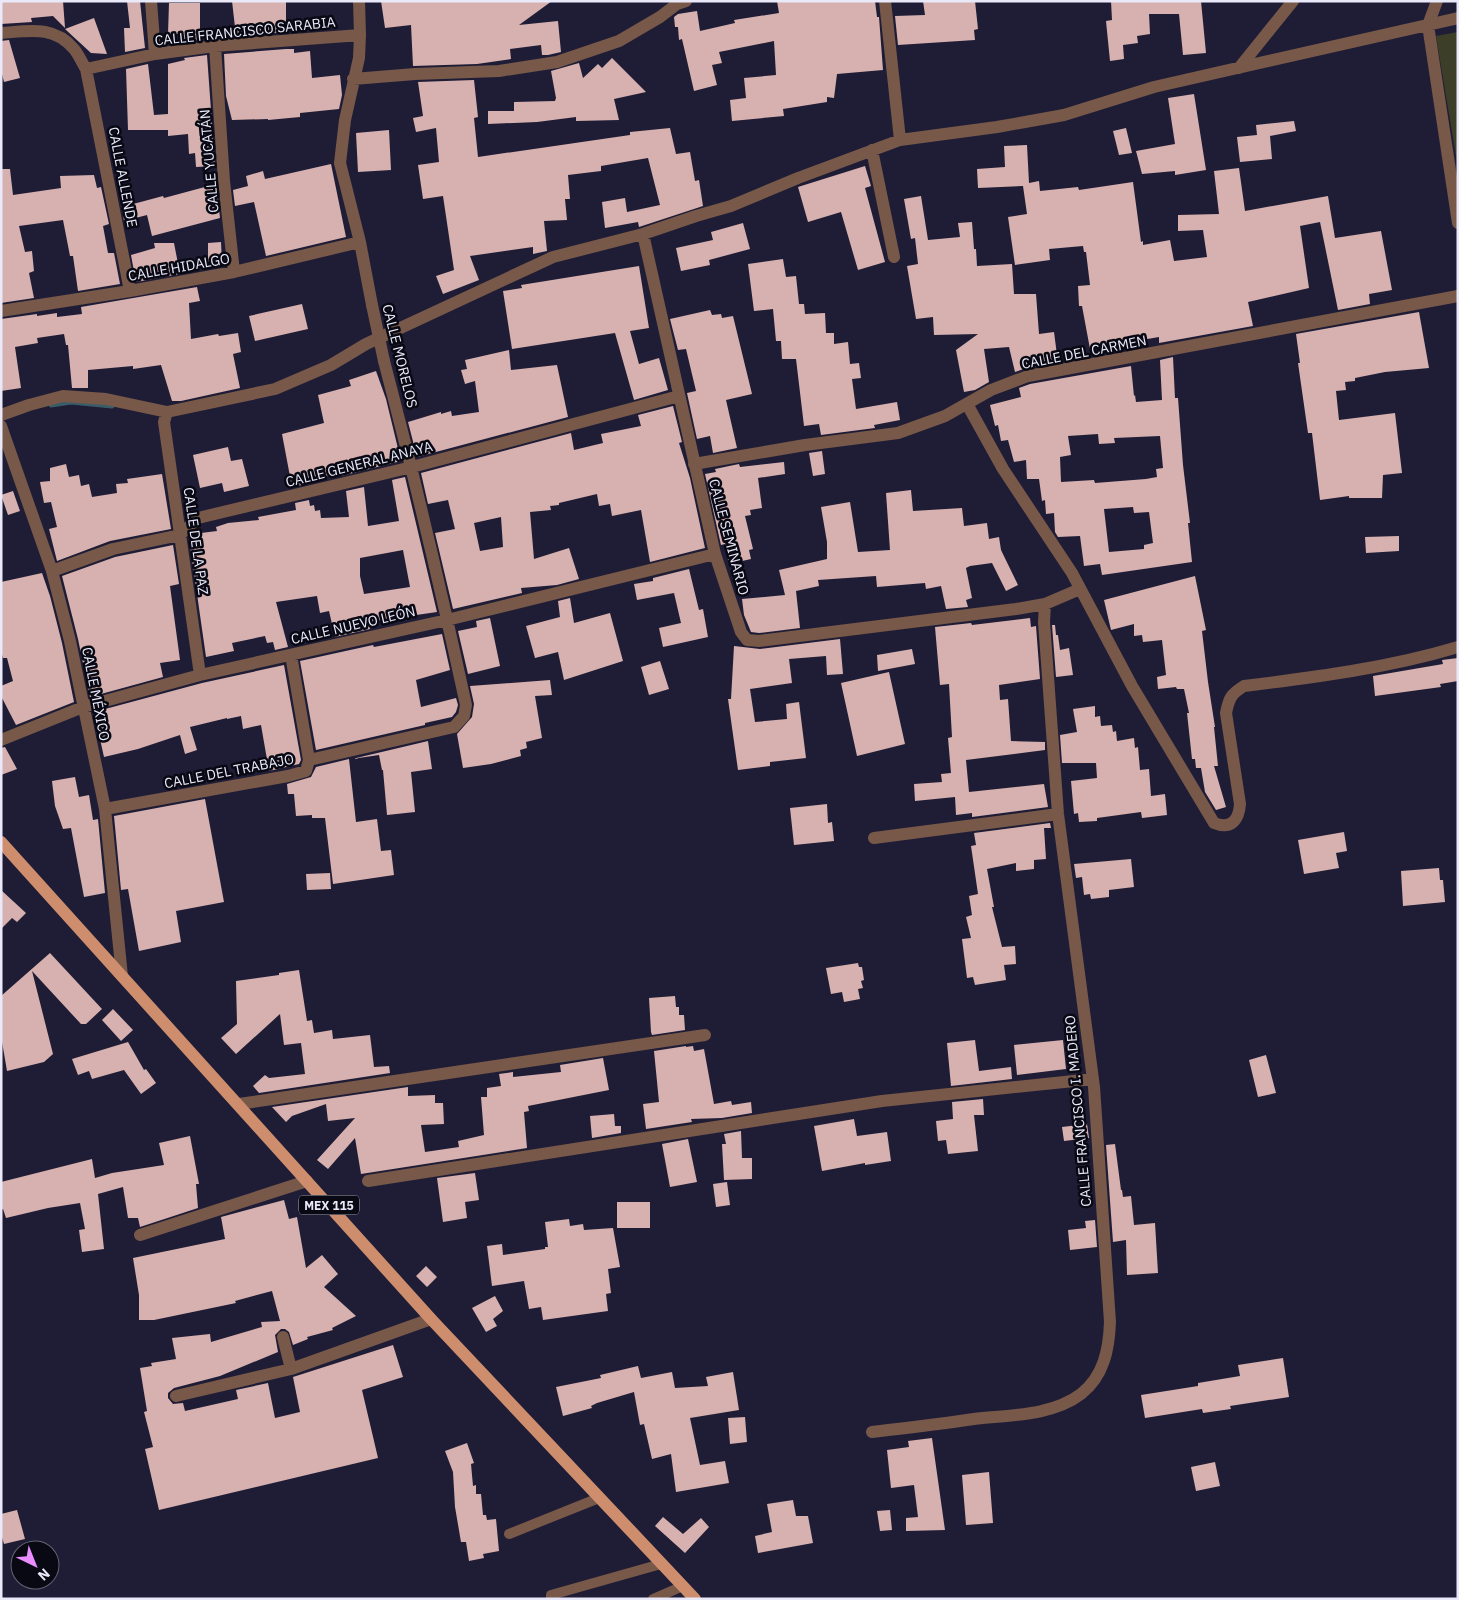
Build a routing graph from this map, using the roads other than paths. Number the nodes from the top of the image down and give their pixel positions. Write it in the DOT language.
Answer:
graph roads {
  1 [pos="151,1"];
  2 [pos="359,1"];
  3 [pos="686,1"];
  4 [pos="885,1"];
  5 [pos="1293,1"];
  6 [pos="1437,1"];
  7 [pos="1458,18"];
  8 [pos="1428,25"];
  9 [pos="1,33"];
  10 [pos="360,35"];
  11 [pos="215,46"];
  12 [pos="155,54"];
  13 [pos="1239,68"];
  14 [pos="86,69"];
  15 [pos="353,79"];
  16 [pos="900,140"];
  17 [pos="872,150"];
  18 [pos="1458,223"];
  19 [pos="643,234"];
  20 [pos="360,242"];
  21 [pos="894,257"];
  22 [pos="234,272"];
  23 [pos="130,291"];
  24 [pos="1458,296"];
  25 [pos="1,311"];
  26 [pos="679,396"];
  27 [pos="967,404"];
  28 [pos="168,412"];
  29 [pos="1,415"];
  30 [pos="1,426"];
  31 [pos="694,464"];
  32 [pos="412,467"];
  33 [pos="180,535"];
  34 [pos="715,554"];
  35 [pos="52,571"];
  36 [pos="1080,589"];
  37 [pos="1044,604"];
  38 [pos="448,620"];
  39 [pos="1458,647"];
  40 [pos="291,655"];
  41 [pos="200,675"];
  42 [pos="84,707"];
  43 [pos="464,716"];
  44 [pos="1,740"];
  45 [pos="309,760"];
  46 [pos="105,809"];
  47 [pos="1058,814"];
  48 [pos="874,838"];
  49 [pos="1,842"];
  50 [pos="122,976"];
  51 [pos="705,1035"];
  52 [pos="1093,1079"];
  53 [pos="239,1104"];
  54 [pos="307,1181"];
  55 [pos="368,1181"];
  56 [pos="140,1235"];
  57 [pos="431,1319"];
  58 [pos="283,1337"];
  59 [pos="291,1368"];
  60 [pos="176,1396"];
  61 [pos="872,1432"];
  62 [pos="599,1498"];
  63 [pos="509,1534"];
  64 [pos="662,1564"];
  65 [pos="683,1586"];
  66 [pos="551,1599"];
  67 [pos="653,1599"];
  68 [pos="695,1599"];
  1 -- 12 [label="street"];
  2 -- 10 [label="street, CALLE MORELOS"];
  3 -- 15 [label="street"];
  4 -- 16 [label="street"];
  5 -- 13 [label="street"];
  6 -- 8 [label="street"];
  7 -- 8 [label="street"];
  8 -- 13 [label="street"];
  8 -- 18 [label="street"];
  9 -- 14 [label="street"];
  10 -- 11 [label="street, CALLE FRANCISCO SARABIA"];
  10 -- 15 [label="street, CALLE MORELOS"];
  11 -- 12 [label="street, CALLE FRANCISCO SARABIA"];
  11 -- 22 [label="street, CALLE YUCATÁN"];
  12 -- 14 [label="street, CALLE FRANCISCO SARABIA"];
  13 -- 16 [label="street"];
  14 -- 23 [label="street, CALLE ALLENDE"];
  15 -- 20 [label="street, CALLE MORELOS"];
  16 -- 17 [label="street"];
  17 -- 19 [label="street"];
  17 -- 21 [label="street"];
  19 -- 26 [label="street, CALLE SEMINARIO"];
  19 -- 28 [label="street"];
  20 -- 22 [label="street, CALLE HIDALGO"];
  20 -- 32 [label="street, CALLE MORELOS, bridge"];
  22 -- 23 [label="street, CALLE HIDALGO"];
  23 -- 25 [label="street, CALLE HIDALGO"];
  24 -- 27 [label="street, CALLE DEL CARMEN"];
  26 -- 31 [label="street, CALLE SEMINARIO"];
  26 -- 32 [label="street, CALLE GENERAL ANAYA"];
  27 -- 31 [label="street, CALLE DEL CARMEN"];
  27 -- 36 [label="street"];
  28 -- 29 [label="street"];
  28 -- 33 [label="street, CALLE DE LA PAZ"];
  30 -- 35 [label="street, CALLE MÉXICO"];
  31 -- 34 [label="street, CALLE SEMINARIO"];
  32 -- 33 [label="street, CALLE GENERAL ANAYA"];
  32 -- 38 [label="street, CALLE MORELOS"];
  33 -- 35 [label="street"];
  33 -- 41 [label="street, CALLE DE LA PAZ"];
  34 -- 37 [label="street, CALLE SEMINARIO"];
  34 -- 38 [label="street, CALLE NUEVO LEÓN"];
  35 -- 42 [label="street, CALLE MÉXICO"];
  36 -- 37 [label="street"];
  36 -- 39 [label="street"];
  37 -- 47 [label="street, CALLE FRANCISCO I. MADERO"];
  38 -- 40 [label="street, CALLE NUEVO LEÓN"];
  38 -- 43 [label="street, CALLE MORELOS"];
  40 -- 41 [label="street, CALLE NUEVO LEÓN"];
  40 -- 45 [label="street"];
  41 -- 42 [label="street, CALLE NUEVO LEÓN"];
  42 -- 44 [label="street, CALLE NUEVO LEÓN"];
  42 -- 46 [label="street, CALLE MÉXICO"];
  43 -- 45 [label="street, CALLE DEL TRABAJO"];
  45 -- 46 [label="street, CALLE DEL TRABAJO"];
  46 -- 50 [label="street, CALLE MÉXICO"];
  47 -- 48 [label="street"];
  47 -- 52 [label="street, CALLE FRANCISCO I. MADERO"];
  49 -- 50 [label="main road, MEX 115"];
  50 -- 53 [label="main road, MEX 115"];
  51 -- 53 [label="street"];
  52 -- 55 [label="street"];
  52 -- 61 [label="street, CALLE FRANCISCO I. MADERO"];
  53 -- 54 [label="main road, MEX 115"];
  54 -- 56 [label="street"];
  54 -- 57 [label="main road, MEX 115"];
  57 -- 59 [label="street"];
  57 -- 62 [label="main road, MEX 115"];
  58 -- 59 [label="street"];
  59 -- 60 [label="street"];
  62 -- 63 [label="lane"];
  62 -- 64 [label="main road, MEX 115"];
  64 -- 65 [label="main road, MEX 115"];
  64 -- 66 [label="lane"];
  65 -- 67 [label="lane"];
  65 -- 68 [label="main road, MEX 115"];
}
